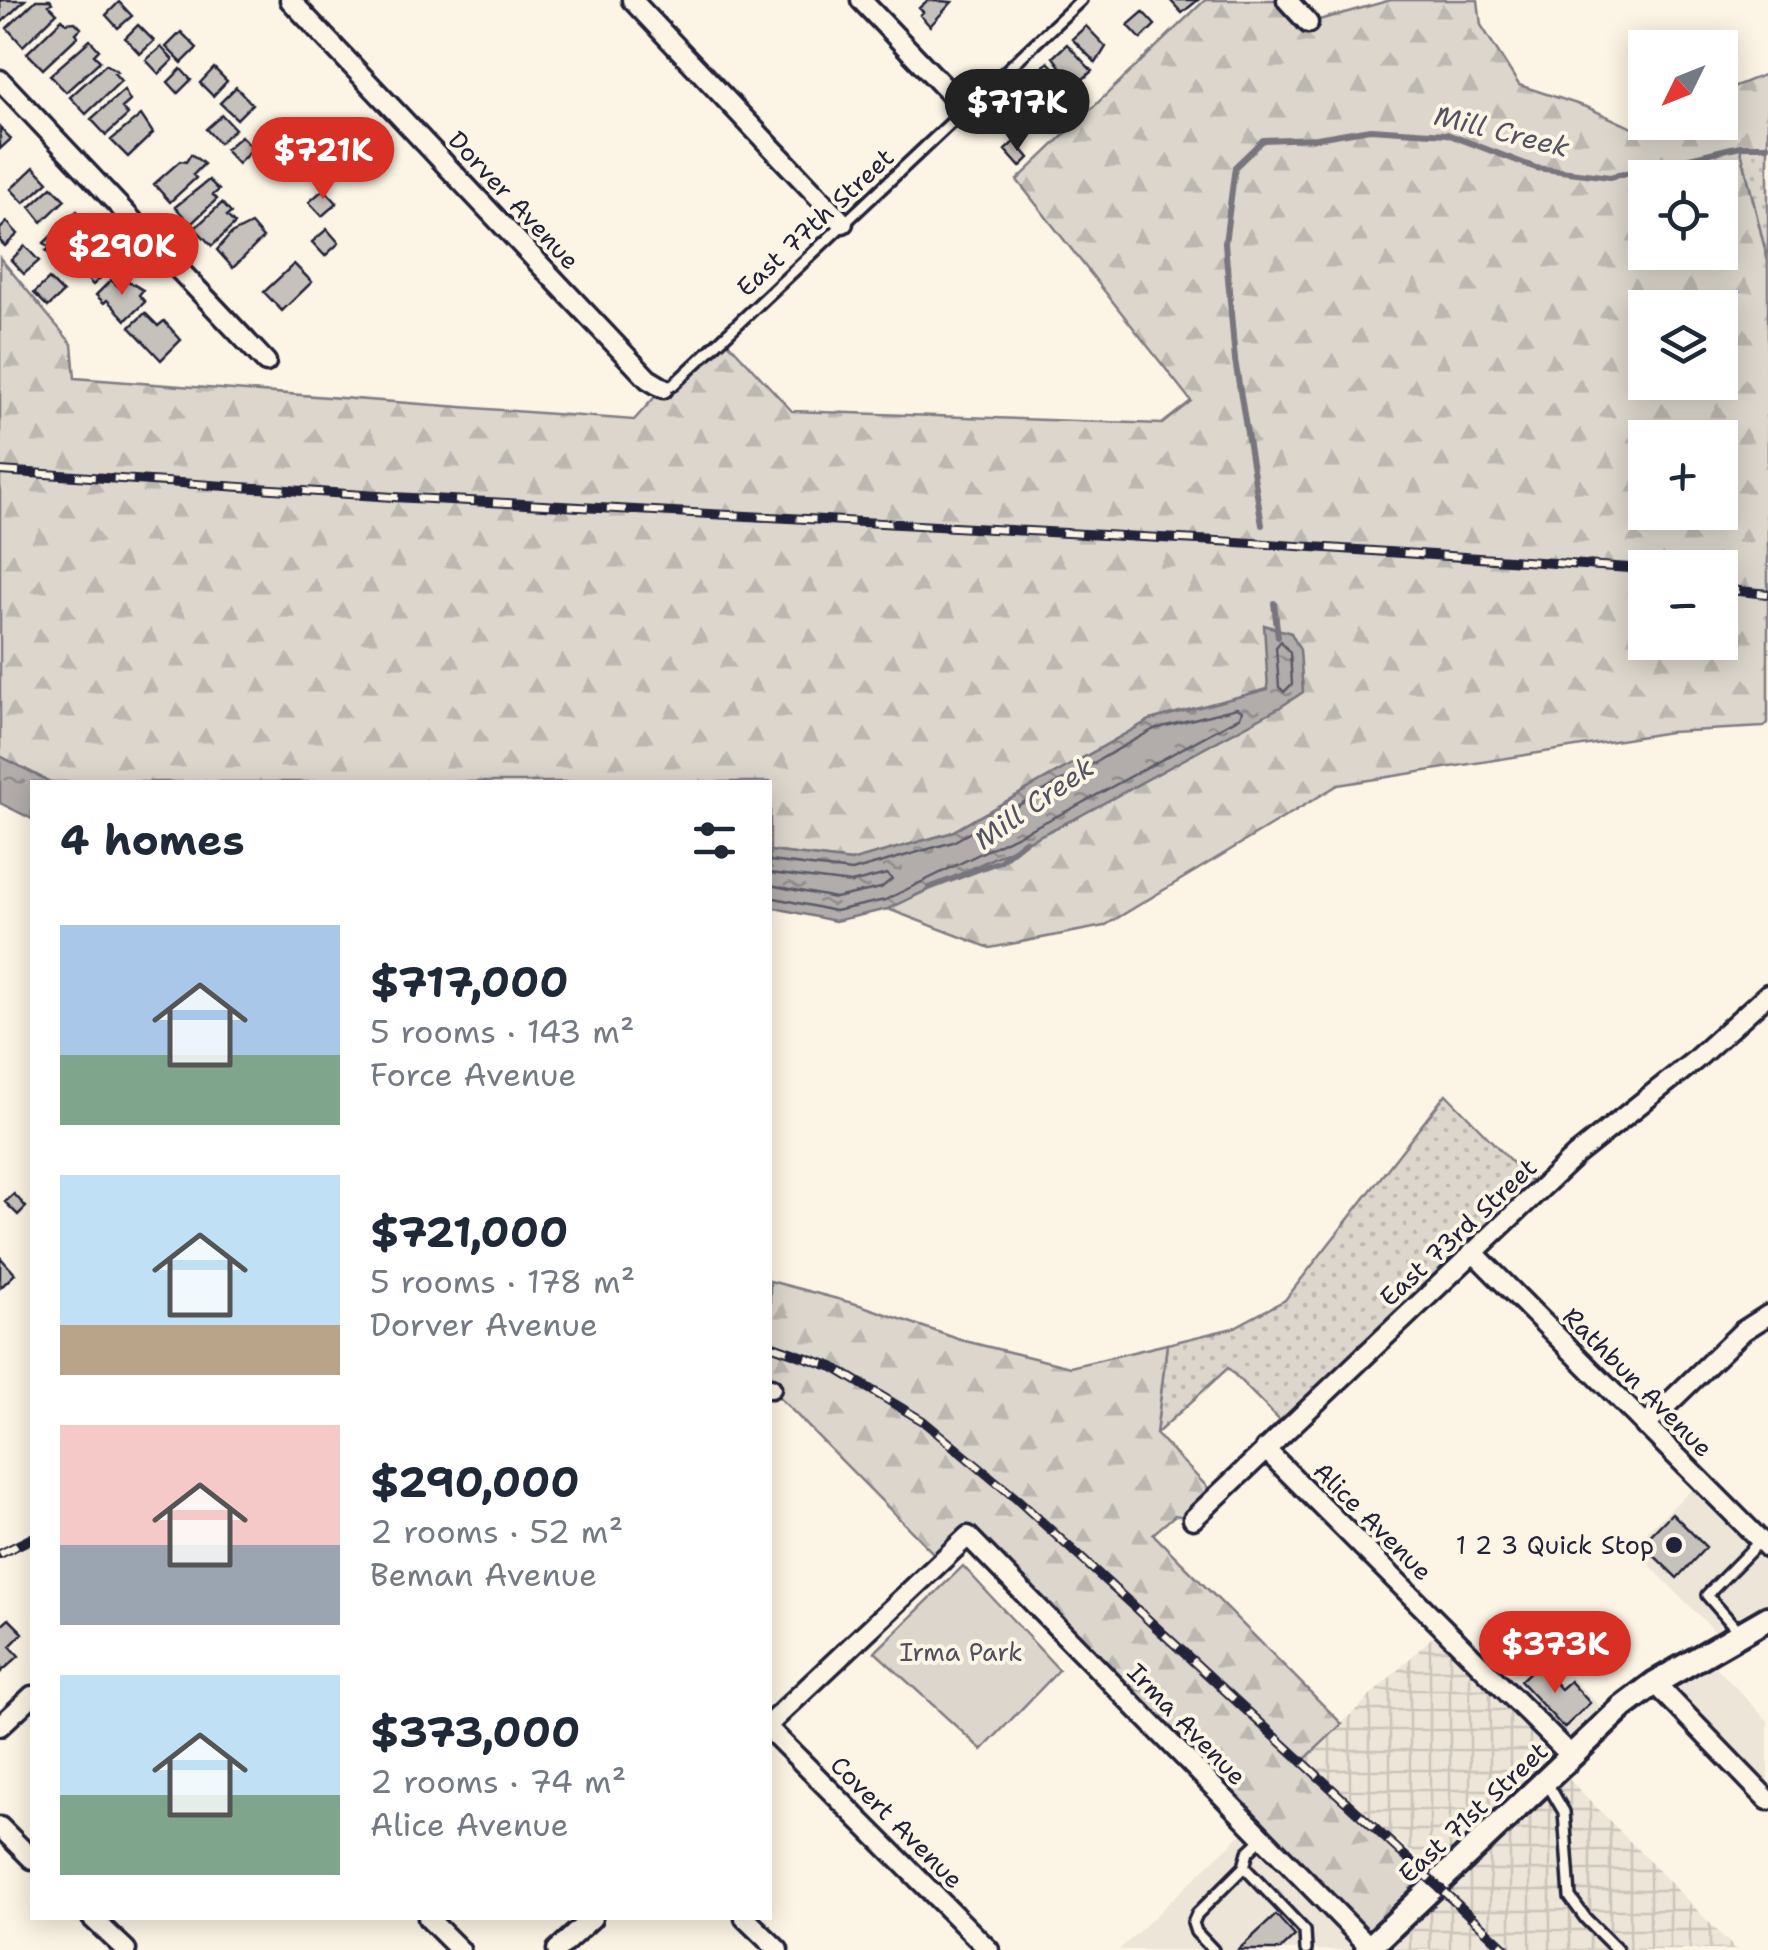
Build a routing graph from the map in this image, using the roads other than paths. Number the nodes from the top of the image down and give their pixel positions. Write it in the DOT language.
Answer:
graph roads {
  1 [pos="290,0"];
  2 [pos="632,0"];
  3 [pos="861,0"];
  4 [pos="1081,0"];
  5 [pos="1286,0"];
  6 [pos="1308,23"];
  7 [pos="0,80"];
  8 [pos="965,109"];
  9 [pos="843,223"];
  10 [pos="266,362"];
  11 [pos="663,388"];
  12 [pos="1768,994"];
  13 [pos="1473,1252"];
  14 [pos="1768,1315"];
  15 [pos="1646,1426"];
  16 [pos="1265,1449"];
  17 [pos="1193,1518"];
  18 [pos="1764,1544"];
  19 [pos="1768,1618"];
  20 [pos="1741,1634"];
  21 [pos="1654,1684"];
  22 [pos="30,1698"];
  23 [pos="772,1725"];
  24 [pos="0,1726"];
  25 [pos="772,1729"];
  26 [pos="1571,1756"];
  27 [pos="1545,1780"];
  28 [pos="1768,1800"];
  29 [pos="0,1828"];
  30 [pos="1263,1838"];
  31 [pos="30,1857"];
  32 [pos="1244,1867"];
  33 [pos="94,1920"];
  34 [pos="430,1920"];
  35 [pos="590,1920"];
  36 [pos="747,1920"];
  37 [pos="1369,1948"];
  38 [pos="126,1950"];
  39 [pos="460,1950"];
  40 [pos="558,1950"];
  41 [pos="778,1950"];
  42 [pos="989,1950"];
  43 [pos="1213,1950"];
  44 [pos="1306,1950"];
  45 [pos="1617,1950"];
  1 -- 11 [label="street, Dorver Avenue"];
  2 -- 9 [label="street"];
  3 -- 8 [label="street"];
  4 -- 8 [label="lane, East 77th Street"];
  5 -- 6 [label="street"];
  7 -- 10 [label="street"];
  8 -- 9 [label="lane, East 77th Street"];
  9 -- 11 [label="lane, East 77th Street"];
  12 -- 13 [label="street, East 73rd Street"];
  13 -- 15 [label="street, Rathbun Avenue"];
  13 -- 16 [label="street, East 73rd Street"];
  14 -- 15 [label="street"];
  15 -- 18 [label="street, Rathbun Avenue"];
  16 -- 17 [label="street, East 73rd Street"];
  16 -- 26 [label="street, Alice Avenue"];
  18 -- 20 [label="lane"];
  19 -- 20 [label="main road, East 71st Street"];
  20 -- 21 [label="main road, East 71st Street"];
  21 -- 26 [label="main road, East 71st Street"];
  21 -- 28 [label="street"];
  22 -- 24 [label="street"];
  23 -- 30 [label="street, Irma Avenue"];
  25 -- 42 [label="street, Covert Avenue"];
  26 -- 27 [label="main road, East 71st Street"];
  27 -- 37 [label="main road, East 71st Street"];
  27 -- 45 [label="lane"];
  29 -- 31 [label="street"];
  30 -- 32 [label="lane"];
  30 -- 37 [label="street, Irma Avenue"];
  32 -- 43 [label="lane"];
  32 -- 44 [label="lane"];
  33 -- 38 [label="street"];
  34 -- 39 [label="street"];
  35 -- 40 [label="street"];
  36 -- 41 [label="street"];
}
